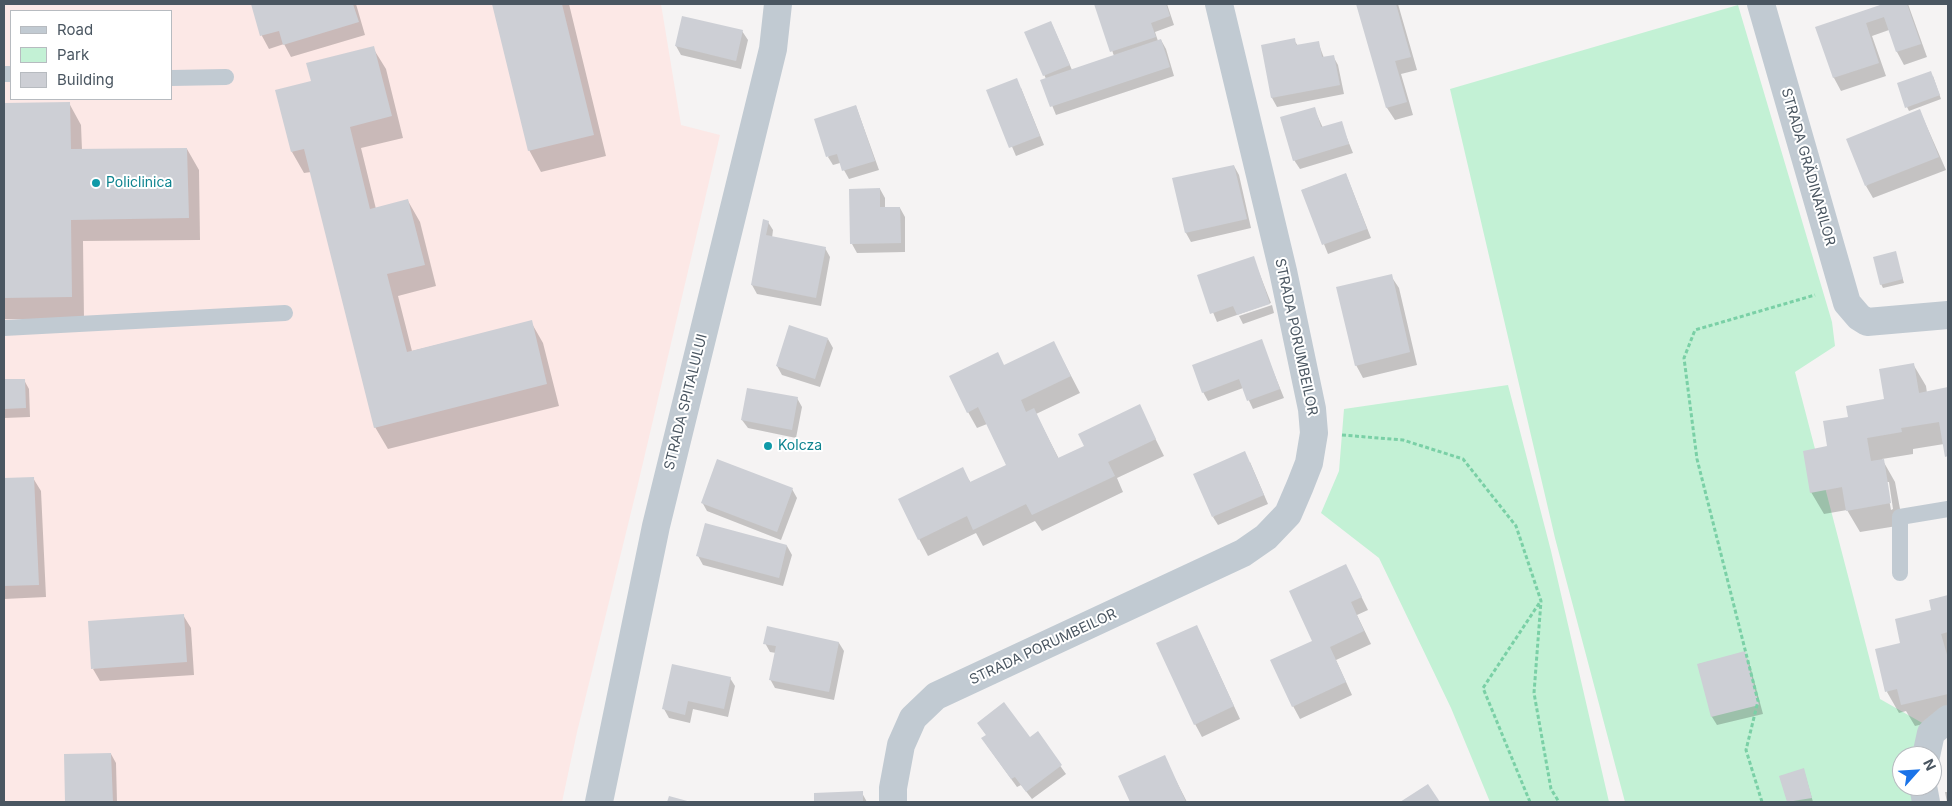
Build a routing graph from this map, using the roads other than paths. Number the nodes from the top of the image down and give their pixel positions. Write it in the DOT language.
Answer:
graph roads {
  1 [pos="1219,4"];
  2 [pos="1761,4"];
  3 [pos="780,6"];
  4 [pos="226,77"];
  5 [pos="172,78"];
  6 [pos="285,313"];
  7 [pos="1948,315"];
  8 [pos="4,328"];
  9 [pos="1948,509"];
  10 [pos="1900,573"];
  11 [pos="1948,719"];
  12 [pos="1928,746"];
  13 [pos="599,802"];
  14 [pos="893,802"];
  1 -- 14 [label="street, STRADA PORUMBEILOR"];
  2 -- 7 [label="street, STRADA GRĂDINARILOR"];
  3 -- 13 [label="street, STRADA SPITALULUI"];
  4 -- 5 [label="lane"];
  6 -- 8 [label="lane"];
  9 -- 10 [label="lane"];
  11 -- 12 [label="street"];
}
